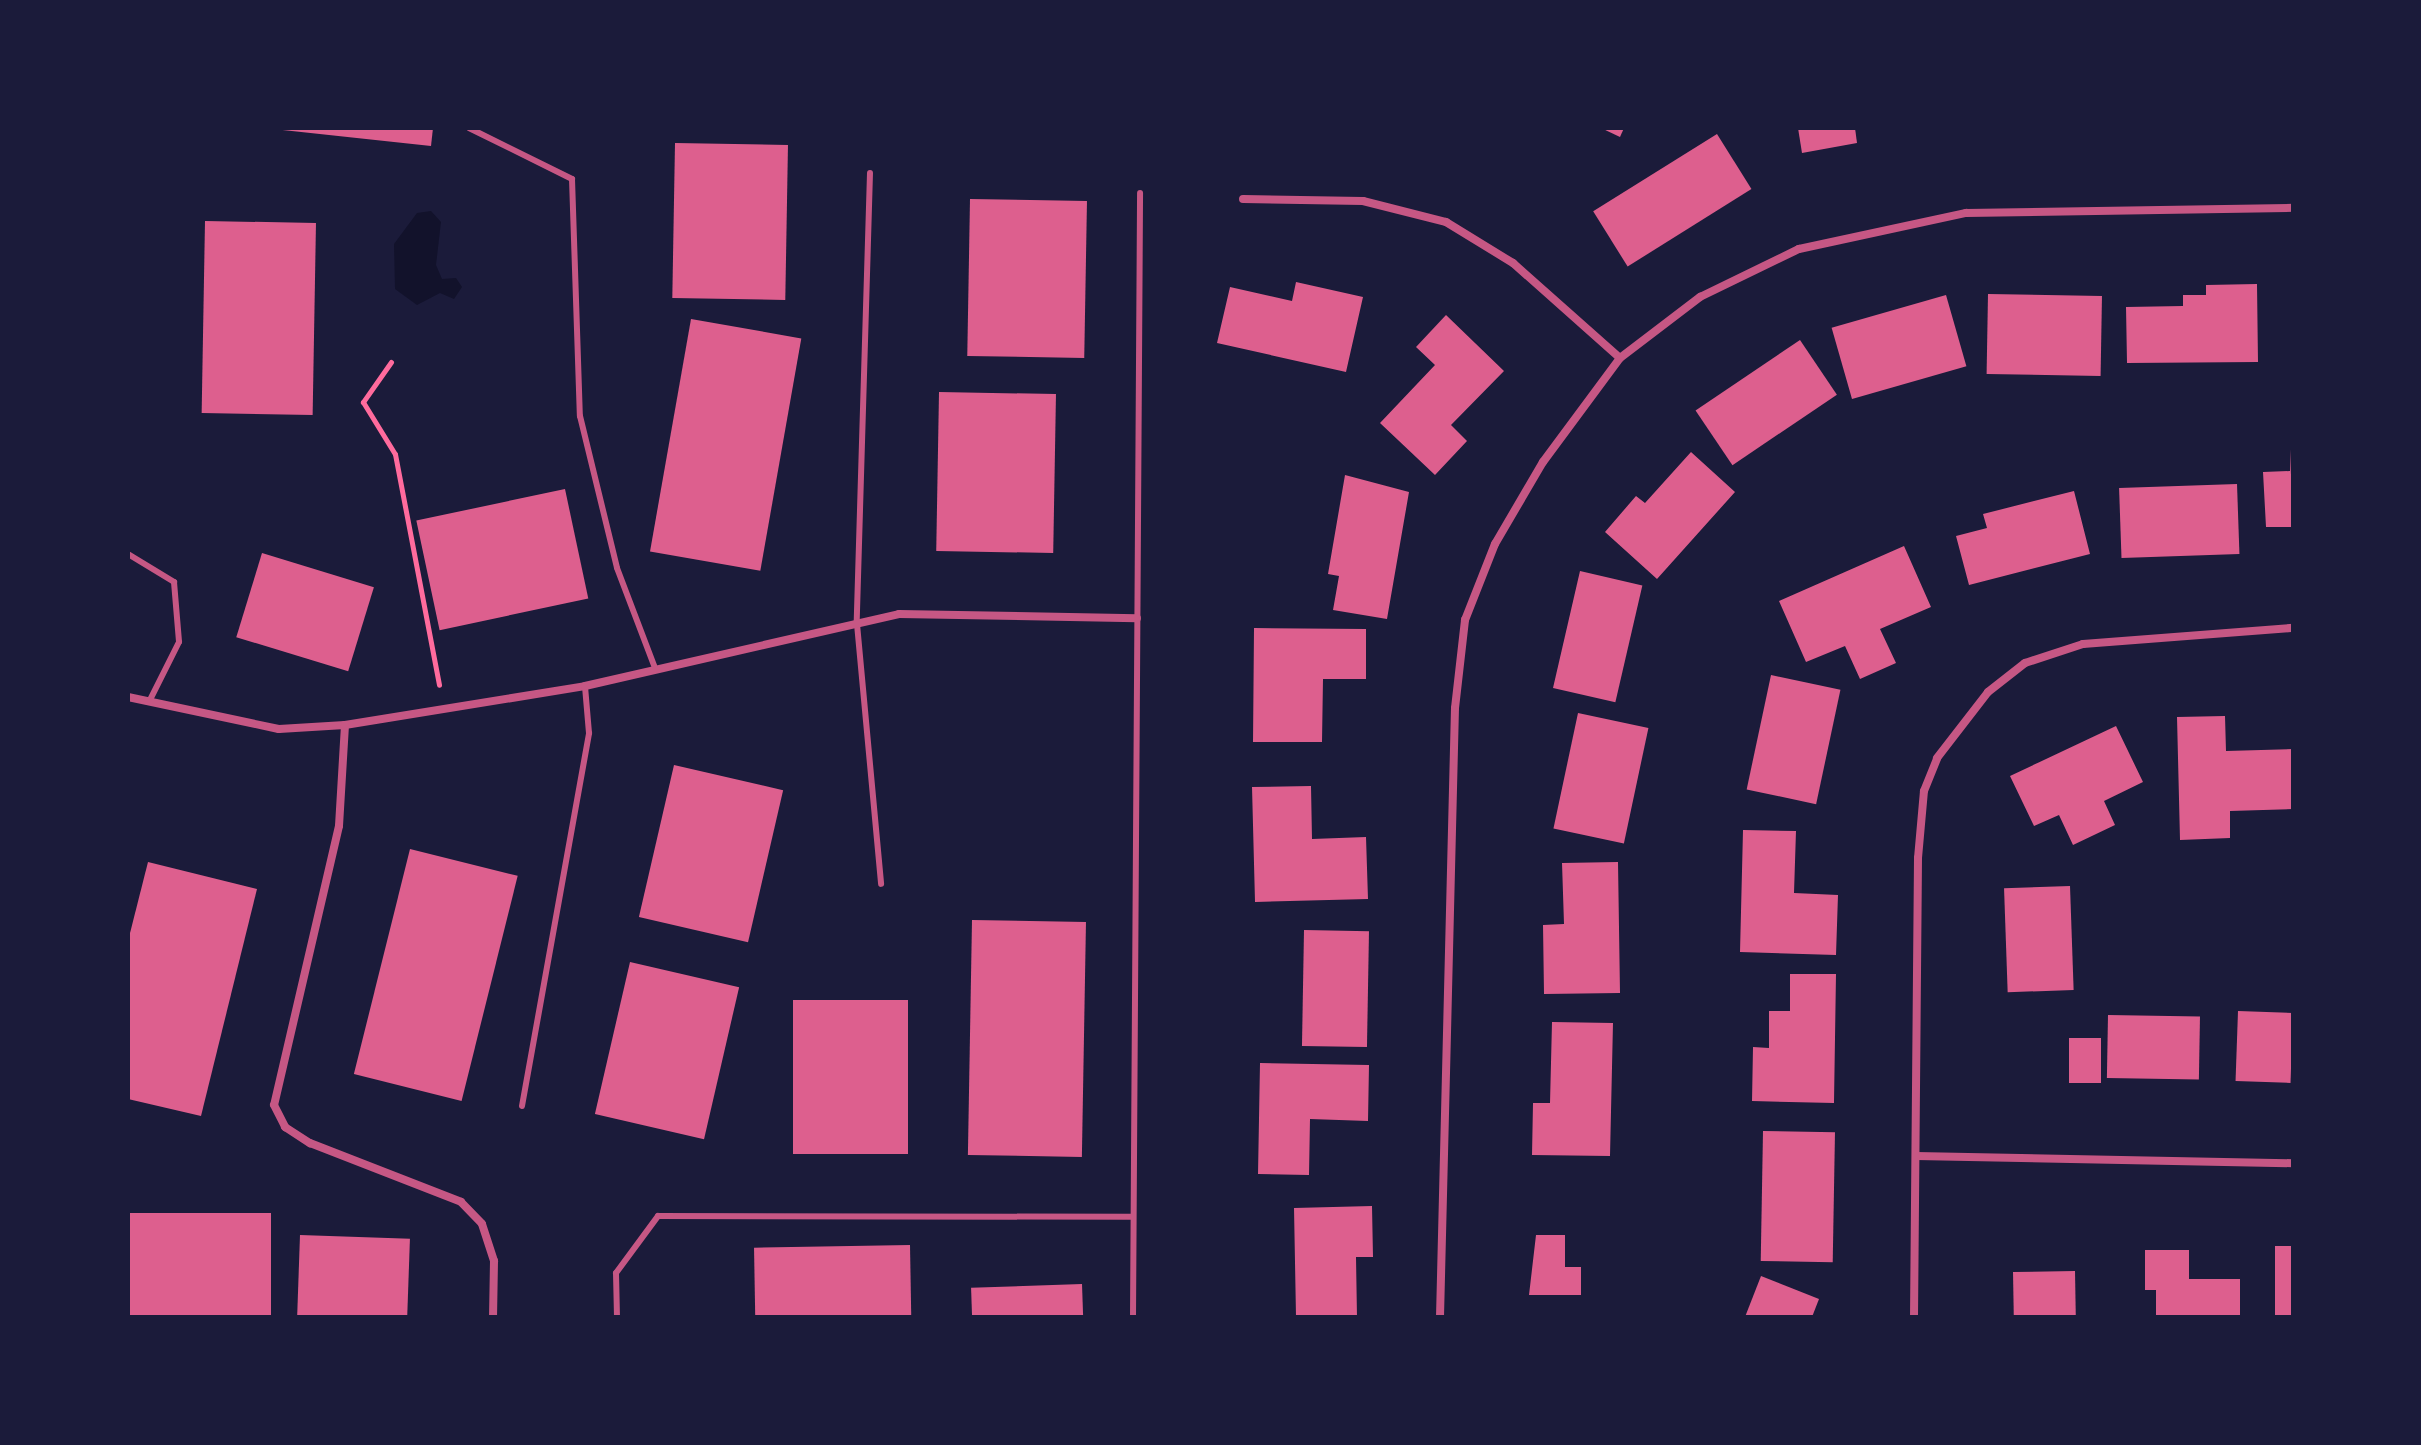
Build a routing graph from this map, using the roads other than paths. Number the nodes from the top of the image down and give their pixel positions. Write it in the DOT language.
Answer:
graph roads {
  1 [pos="469,128"];
  2 [pos="870,173"];
  3 [pos="1140,193"];
  4 [pos="1243,199"];
  5 [pos="2293,208"];
  6 [pos="1620,358"];
  7 [pos="128,554"];
  8 [pos="1137,618"];
  9 [pos="857,624"];
  10 [pos="2293,628"];
  11 [pos="655,668"];
  12 [pos="585,686"];
  13 [pos="128,697"];
  14 [pos="149,702"];
  15 [pos="345,725"];
  16 [pos="881,884"];
  17 [pos="522,1106"];
  18 [pos="1916,1156"];
  19 [pos="2293,1163"];
  20 [pos="1131,1217"];
  21 [pos="493,1317"];
  22 [pos="617,1317"];
  23 [pos="1133,1317"];
  24 [pos="1440,1317"];
  25 [pos="1914,1317"];
  1 -- 11 [label="lane"];
  2 -- 9 [label="lane"];
  3 -- 8 [label="lane"];
  4 -- 6 [label="street"];
  5 -- 6 [label="street"];
  6 -- 24 [label="street"];
  7 -- 14 [label="lane"];
  8 -- 9 [label="street"];
  8 -- 20 [label="lane"];
  9 -- 11 [label="street"];
  9 -- 16 [label="lane"];
  10 -- 18 [label="street"];
  11 -- 12 [label="street"];
  12 -- 15 [label="street"];
  12 -- 17 [label="lane"];
  13 -- 14 [label="street"];
  14 -- 15 [label="street"];
  15 -- 21 [label="street"];
  18 -- 19 [label="street"];
  18 -- 25 [label="street"];
  20 -- 22 [label="lane"];
  20 -- 23 [label="lane"];
}
